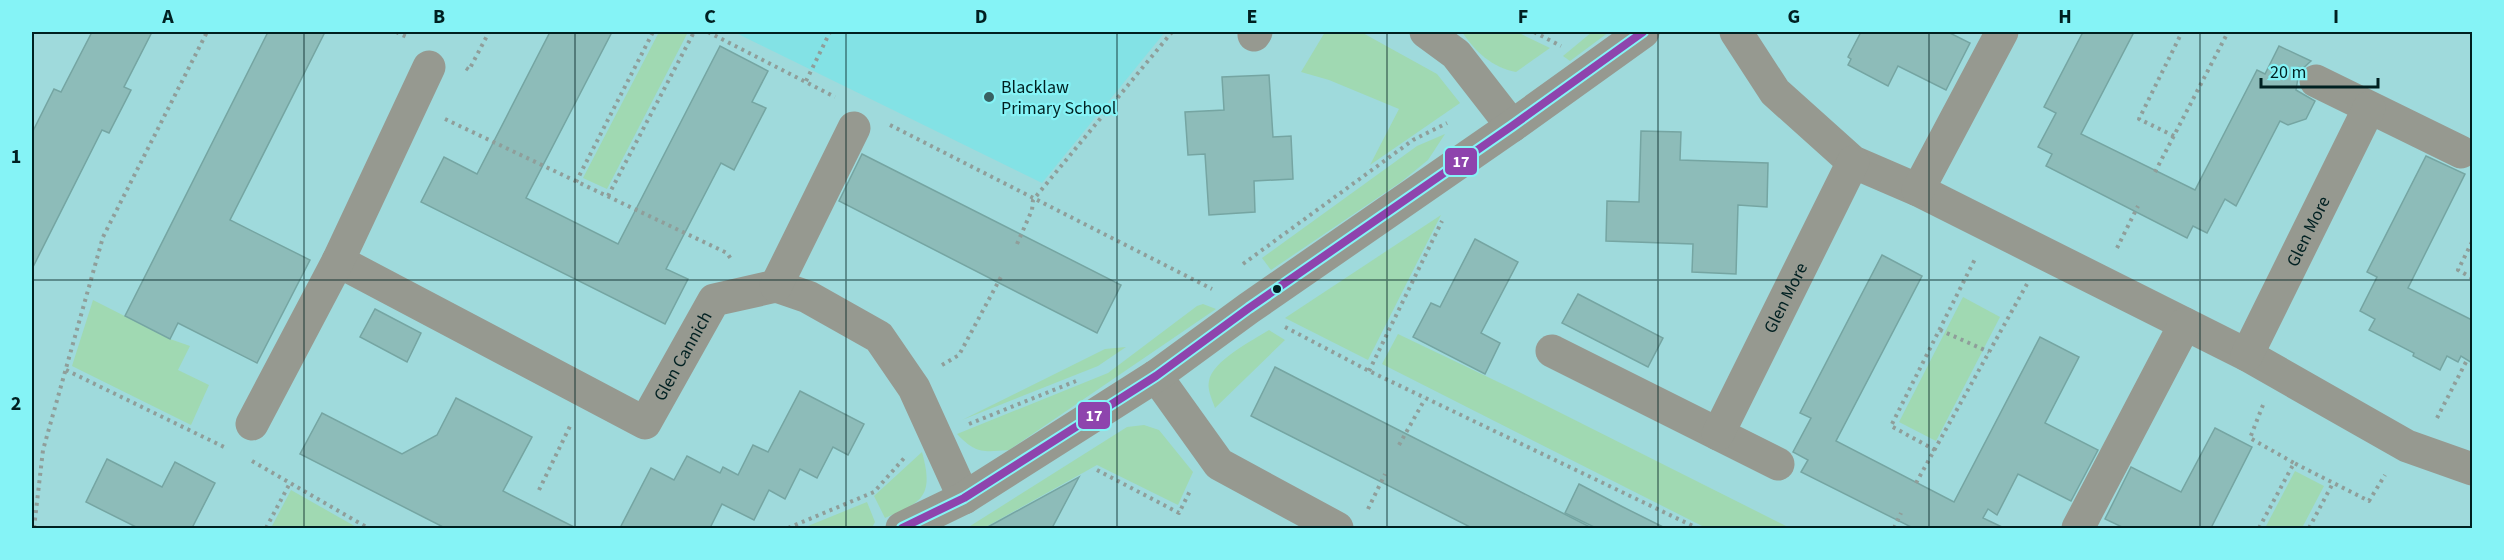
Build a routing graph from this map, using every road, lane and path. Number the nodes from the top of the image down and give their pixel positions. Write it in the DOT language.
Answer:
graph roads {
  1 [pos="207,32"];
  2 [pos="653,32"];
  3 [pos="694,32"];
  4 [pos="708,32"];
  5 [pos="830,32"];
  6 [pos="1172,32"];
  7 [pos="1426,32"];
  8 [pos="1534,32"];
  9 [pos="1643,32"];
  10 [pos="1736,32"];
  11 [pos="2002,32"];
  12 [pos="2182,32"];
  13 [pos="2228,32"];
  14 [pos="1556,54"];
  15 [pos="429,67"];
  16 [pos="806,81"];
  17 [pos="2316,81"];
  18 [pos="837,98"];
  19 [pos="1493,101"];
  20 [pos="412,103"];
  21 [pos="2369,108"];
  22 [pos="889,124"];
  23 [pos="1512,126"];
  24 [pos="854,128"];
  25 [pos="2174,136"];
  26 [pos="2461,152"];
  27 [pos="1853,162"];
  28 [pos="2155,172"];
  29 [pos="1444,174"];
  30 [pos="576,182"];
  31 [pos="1918,190"];
  32 [pos="608,196"];
  33 [pos="1034,200"];
  34 [pos="2138,206"];
  35 [pos="1990,225"];
  36 [pos="2472,242"];
  37 [pos="1017,244"];
  38 [pos="2046,254"];
  39 [pos="338,261"];
  40 [pos="1239,267"];
  41 [pos="1002,275"];
  42 [pos="2472,278"];
  43 [pos="1220,281"];
  44 [pos="2101,281"];
  45 [pos="765,288"];
  46 [pos="1210,288"];
  47 [pos="1201,295"];
  48 [pos="1249,308"];
  49 [pos="2185,324"];
  50 [pos="1940,330"];
  51 [pos="1552,351"];
  52 [pos="1989,352"];
  53 [pos="2247,355"];
  54 [pos="2467,360"];
  55 [pos="66,370"];
  56 [pos="1369,371"];
  57 [pos="2278,374"];
  58 [pos="1156,376"];
  59 [pos="1083,378"];
  60 [pos="910,383"];
  61 [pos="587,392"];
  62 [pos="1425,399"];
  63 [pos="2441,410"];
  64 [pos="252,424"];
  65 [pos="1718,434"];
  66 [pos="937,437"];
  67 [pos="1400,445"];
  68 [pos="2407,446"];
  69 [pos="227,449"];
  70 [pos="1935,450"];
  71 [pos="1214,456"];
  72 [pos="247,459"];
  73 [pos="2295,463"];
  74 [pos="1778,464"];
  75 [pos="2472,469"];
  76 [pos="1097,470"];
  77 [pos="1385,474"];
  78 [pos="290,483"];
  79 [pos="1916,483"];
  80 [pos="2333,483"];
  81 [pos="538,490"];
  82 [pos="964,498"];
  83 [pos="1367,510"];
  84 [pos="1901,513"];
  85 [pos="34,528"];
  86 [pos="266,528"];
  87 [pos="368,528"];
  88 [pos="788,528"];
  89 [pos="902,528"];
  90 [pos="1338,528"];
  91 [pos="1697,528"];
  92 [pos="1894,528"];
  93 [pos="2078,528"];
  94 [pos="2259,528"];
  95 [pos="2309,528"];
  1 -- 55 [label="path"];
  2 -- 30 [label="path"];
  3 -- 32 [label="path"];
  4 -- 16 [label="path"];
  5 -- 16 [label="path"];
  6 -- 33 [label="path"];
  7 -- 19 [label="street"];
  8 -- 14 [label="path"];
  9 -- 23 [label="street"];
  10 -- 27 [label="street"];
  11 -- 31 [label="street"];
  12 -- 25 [label="path"];
  13 -- 25 [label="path"];
  15 -- 20 [label="street"];
  16 -- 18 [label="path"];
  17 -- 21 [label="street"];
  19 -- 23 [label="street"];
  19 -- 40 [label="path"];
  20 -- 30 [label="path"];
  20 -- 39 [label="street"];
  21 -- 26 [label="street"];
  21 -- 53 [label="street, Glen More"];
  22 -- 33 [label="path"];
  23 -- 29 [label="street"];
  24 -- 45 [label="street"];
  25 -- 28 [label="path"];
  27 -- 31 [label="street"];
  27 -- 65 [label="street, Glen More"];
  29 -- 48 [label="street"];
  29 -- 56 [label="path"];
  30 -- 32 [label="path"];
  31 -- 35 [label="street"];
  32 -- 45 [label="path"];
  33 -- 37 [label="path"];
  33 -- 46 [label="path"];
  34 -- 44 [label="path"];
  35 -- 38 [label="street"];
  35 -- 50 [label="path"];
  36 -- 42 [label="path"];
  38 -- 44 [label="street"];
  38 -- 52 [label="path"];
  39 -- 61 [label="street, Glen Cannich"];
  39 -- 64 [label="street"];
  41 -- 60 [label="path"];
  43 -- 46 [label="path"];
  44 -- 49 [label="street"];
  45 -- 60 [label="street"];
  45 -- 61 [label="street, Glen Cannich"];
  46 -- 47 [label="path"];
  46 -- 48 [label="path"];
  48 -- 56 [label="path"];
  48 -- 58 [label="street"];
  49 -- 53 [label="street"];
  49 -- 93 [label="street"];
  50 -- 52 [label="path"];
  50 -- 70 [label="path"];
  51 -- 65 [label="street"];
  52 -- 70 [label="path"];
  53 -- 57 [label="street"];
  54 -- 63 [label="path"];
  55 -- 69 [label="path"];
  55 -- 85 [label="path"];
  56 -- 62 [label="path"];
  57 -- 68 [label="street"];
  57 -- 73 [label="path"];
  58 -- 71 [label="street"];
  58 -- 82 [label="street"];
  59 -- 66 [label="path"];
  60 -- 66 [label="street"];
  61 -- 81 [label="path"];
  62 -- 67 [label="path"];
  62 -- 91 [label="path"];
  65 -- 74 [label="street"];
  66 -- 82 [label="street"];
  66 -- 88 [label="path"];
  68 -- 75 [label="street"];
  68 -- 80 [label="path"];
  70 -- 79 [label="path"];
  71 -- 76 [label="path"];
  71 -- 90 [label="street"];
  72 -- 78 [label="path"];
  73 -- 80 [label="path"];
  73 -- 94 [label="path"];
  77 -- 83 [label="path"];
  78 -- 86 [label="path"];
  78 -- 87 [label="path"];
  80 -- 95 [label="path"];
  82 -- 89 [label="street"];
  84 -- 92 [label="path"];
}
